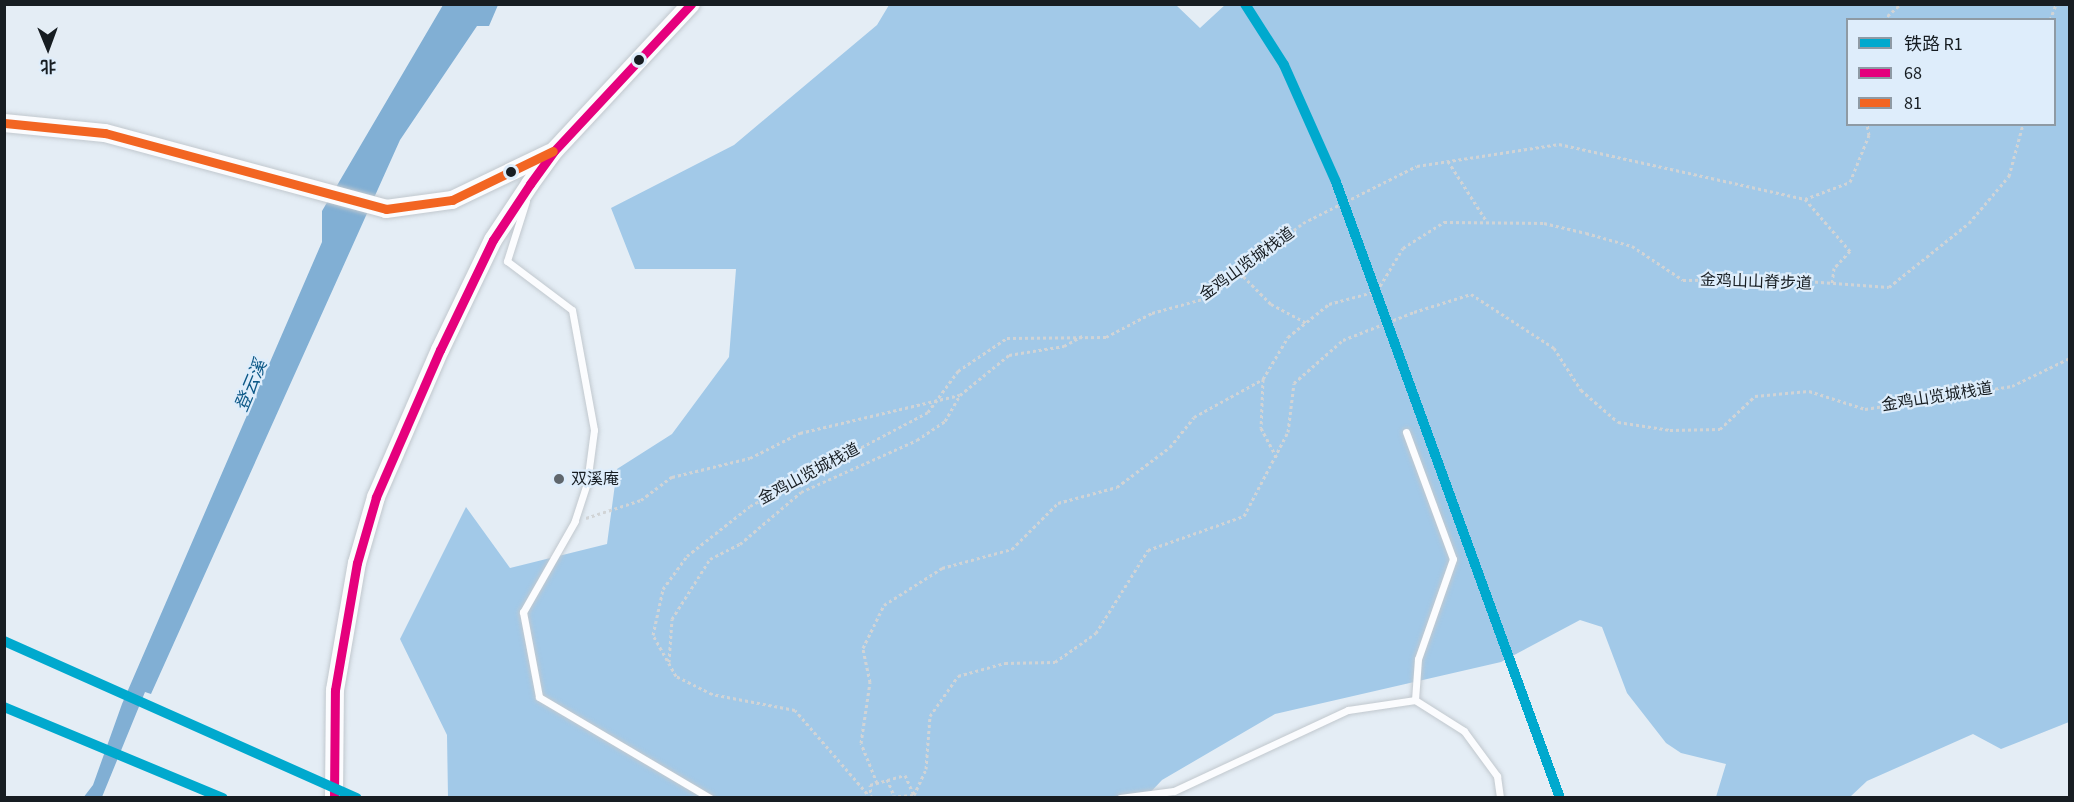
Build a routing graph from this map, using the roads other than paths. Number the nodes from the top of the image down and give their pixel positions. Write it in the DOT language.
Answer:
graph roads {
  1 [pos="691,4"];
  2 [pos="4,123"];
  3 [pos="554,151"];
  4 [pos="530,184"];
  5 [pos="1406,432"];
  6 [pos="1415,700"];
  7 [pos="334,798"];
  8 [pos="710,798"];
  9 [pos="1120,798"];
  10 [pos="1500,798"];
  1 -- 3 [label="street"];
  2 -- 3 [label="street"];
  3 -- 4 [label="street"];
  4 -- 7 [label="street"];
  4 -- 8 [label="lane"];
  5 -- 6 [label="lane"];
  6 -- 9 [label="lane"];
  6 -- 10 [label="lane"];
}
